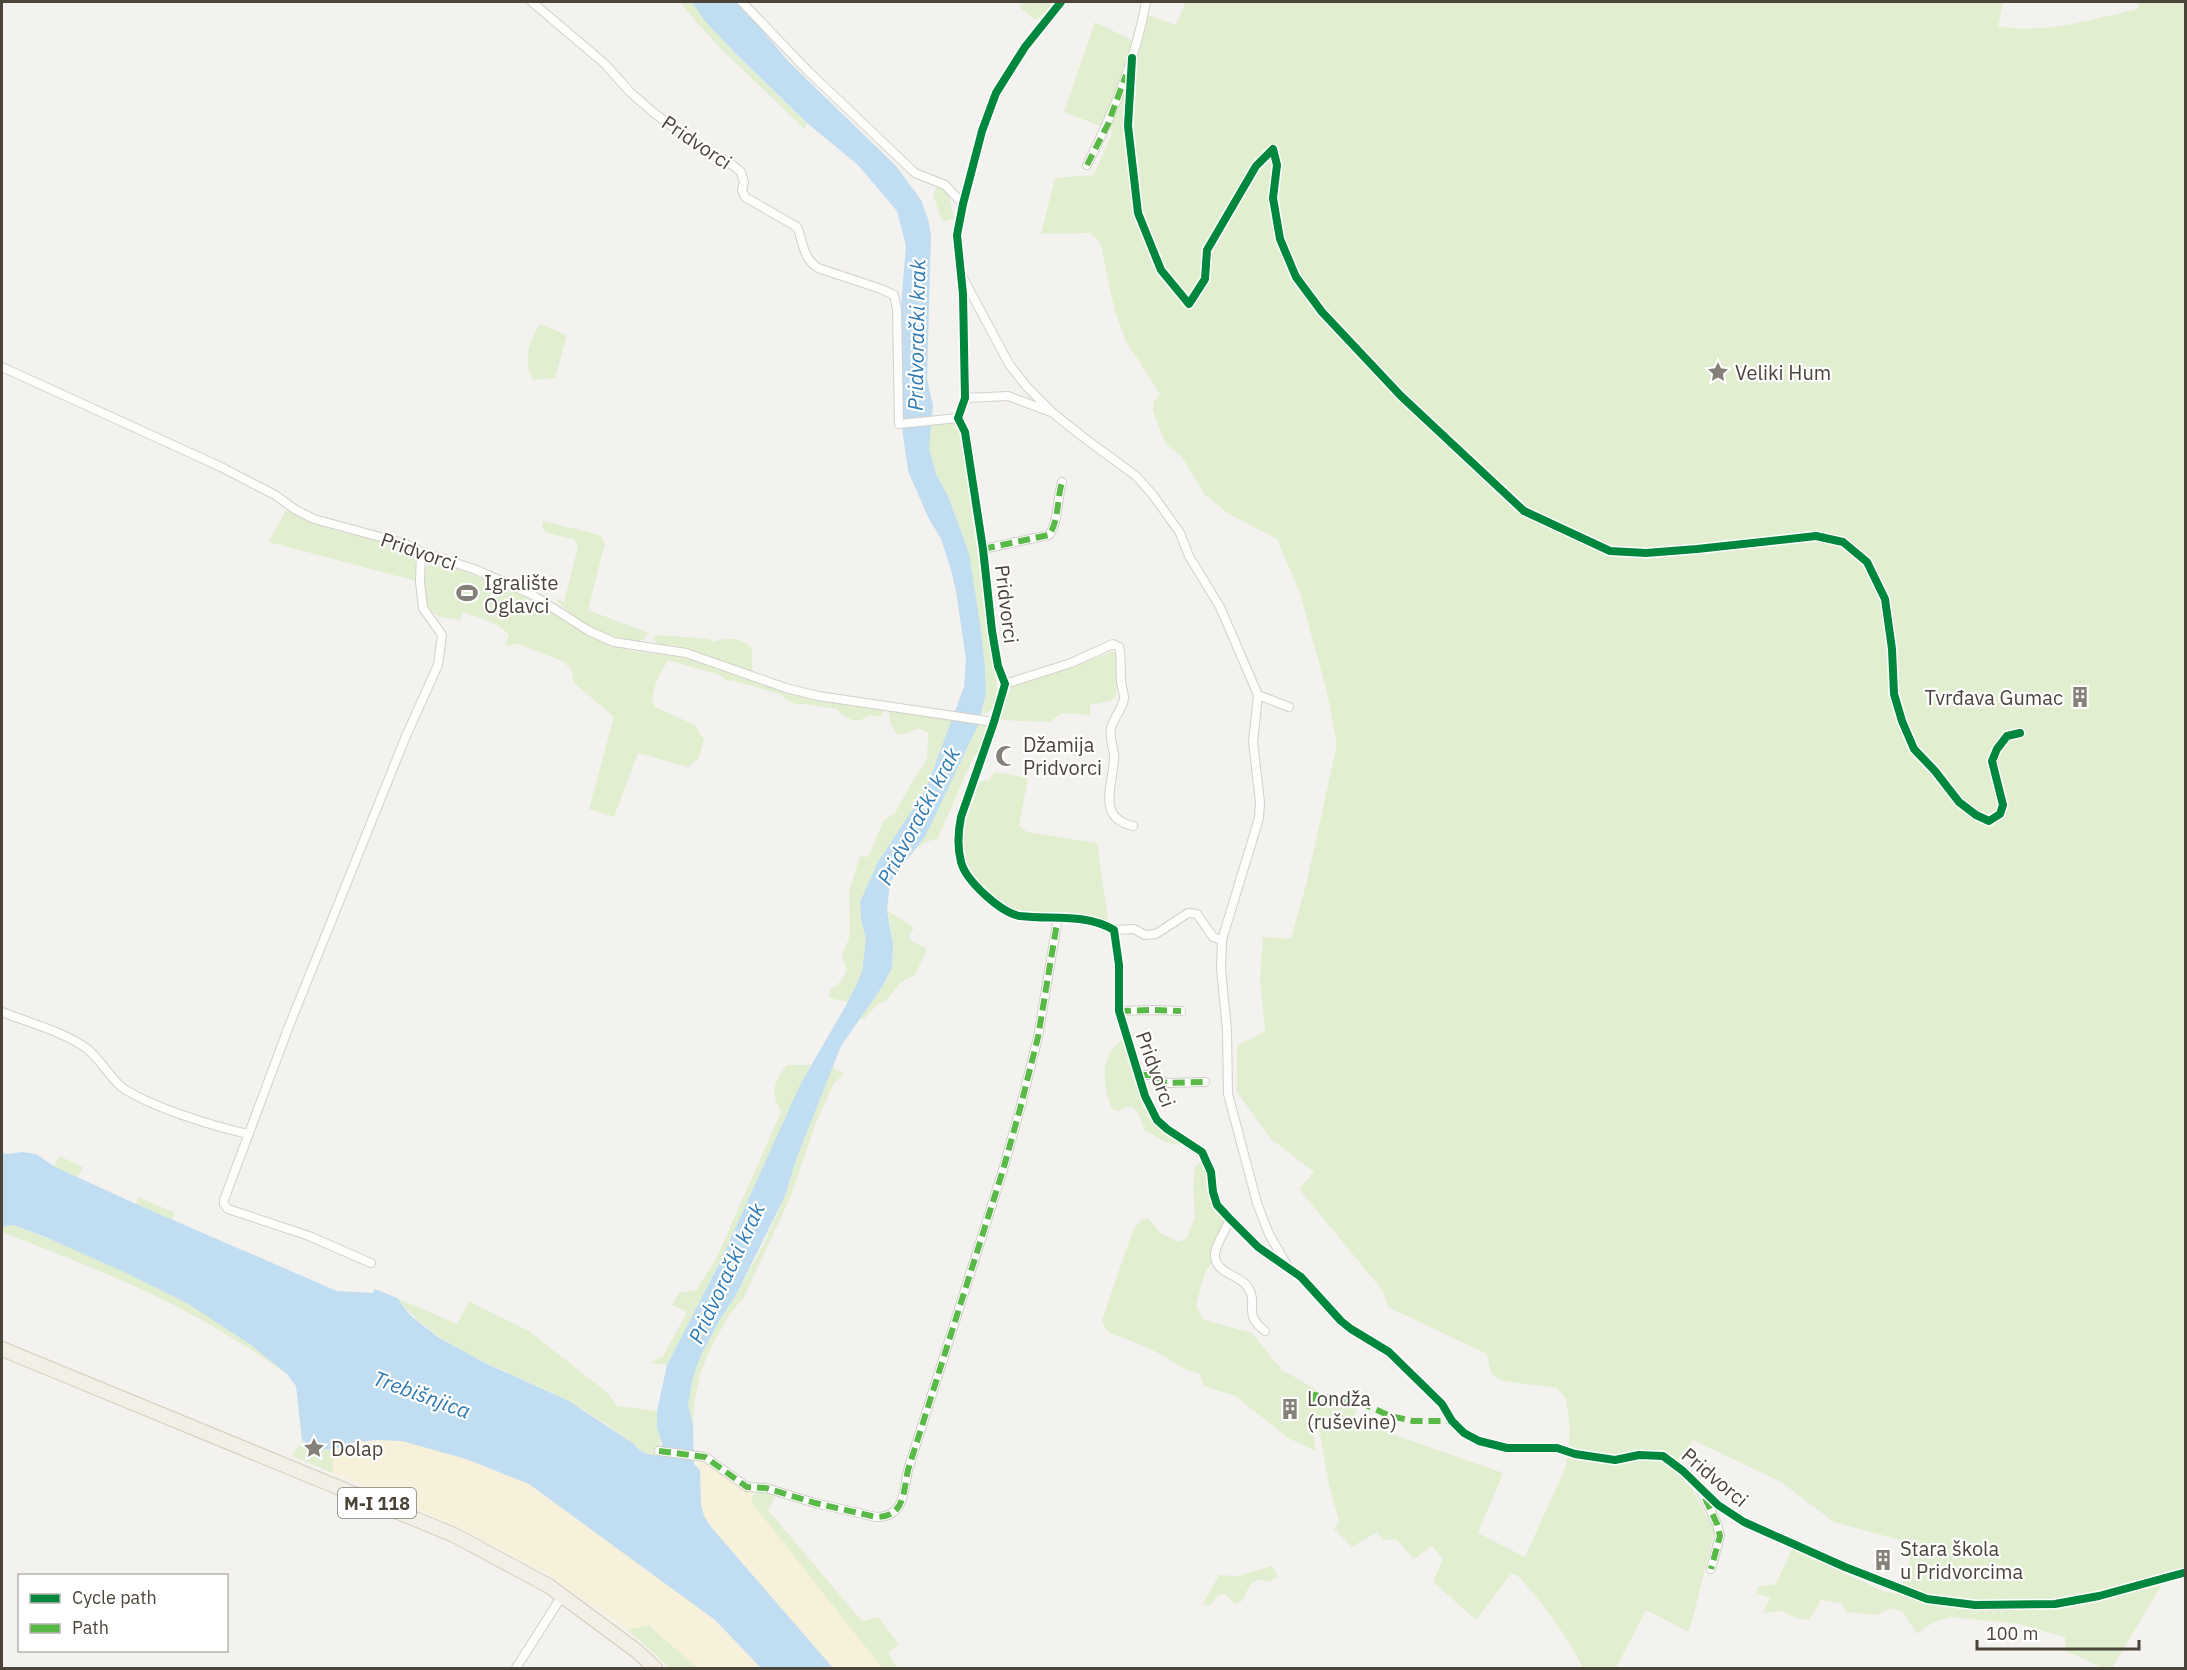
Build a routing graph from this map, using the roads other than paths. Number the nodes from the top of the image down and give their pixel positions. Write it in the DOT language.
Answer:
graph roads {
  1 [pos="532,2"];
  2 [pos="742,2"];
  3 [pos="1061,2"];
  4 [pos="1146,2"];
  5 [pos="1132,58"];
  6 [pos="1087,165"];
  7 [pos="963,204"];
  8 [pos="961,276"];
  9 [pos="2,367"];
  10 [pos="965,398"];
  11 [pos="1054,414"];
  12 [pos="958,418"];
  13 [pos="1062,482"];
  14 [pos="983,549"];
  15 [pos="421,552"];
  16 [pos="1005,684"];
  17 [pos="1258,695"];
  18 [pos="1289,707"];
  19 [pos="994,722"];
  20 [pos="2020,733"];
  21 [pos="1133,826"];
  22 [pos="1058,917"];
  23 [pos="1114,930"];
  24 [pos="1222,940"];
  25 [pos="1119,1011"];
  26 [pos="1181,1011"];
  27 [pos="2,1012"];
  28 [pos="1139,1075"];
  29 [pos="1205,1082"];
  30 [pos="248,1134"];
  31 [pos="1230,1219"];
  32 [pos="371,1263"];
  33 [pos="1288,1268"];
  34 [pos="1265,1331"];
  35 [pos="2,1349"];
  36 [pos="659,1451"];
  37 [pos="1699,1488"];
  38 [pos="1711,1569"];
  39 [pos="2182,1573"];
  40 [pos="562,1596"];
  41 [pos="516,1668"];
  42 [pos="655,1668"];
  1 -- 12 [label="street, Pridvorci"];
  2 -- 7 [label="street"];
  3 -- 7 [label="street"];
  4 -- 5 [label="street"];
  5 -- 6 [label="street"];
  5 -- 20 [label="street"];
  7 -- 8 [label="street"];
  8 -- 10 [label="street"];
  8 -- 11 [label="street"];
  9 -- 15 [label="street, Pridvorci"];
  10 -- 11 [label="street"];
  10 -- 12 [label="street"];
  11 -- 17 [label="street"];
  12 -- 14 [label="street, Pridvorci"];
  13 -- 14 [label="street, Pridvorci"];
  14 -- 16 [label="street, Pridvorci"];
  15 -- 19 [label="street, Pridvorci"];
  15 -- 30 [label="street"];
  16 -- 19 [label="street"];
  16 -- 21 [label="street"];
  17 -- 18 [label="street"];
  17 -- 24 [label="street, Pridvorci"];
  19 -- 22 [label="street"];
  22 -- 23 [label="street"];
  22 -- 36 [label="street"];
  23 -- 24 [label="street"];
  23 -- 25 [label="street, Pridvorci"];
  24 -- 33 [label="street, Pridvorci"];
  25 -- 26 [label="street"];
  25 -- 28 [label="street, Pridvorci"];
  27 -- 30 [label="street"];
  28 -- 29 [label="street"];
  28 -- 31 [label="street, Pridvorci"];
  30 -- 32 [label="street"];
  31 -- 33 [label="street, Pridvorci"];
  31 -- 34 [label="street"];
  33 -- 37 [label="street, Pridvorci"];
  35 -- 40 [label="main road, M-I 118"];
  37 -- 38 [label="street, Pridvorci"];
  37 -- 39 [label="street, Pridvorci"];
  40 -- 41 [label="street"];
  40 -- 42 [label="main road, M-I 118"];
}
